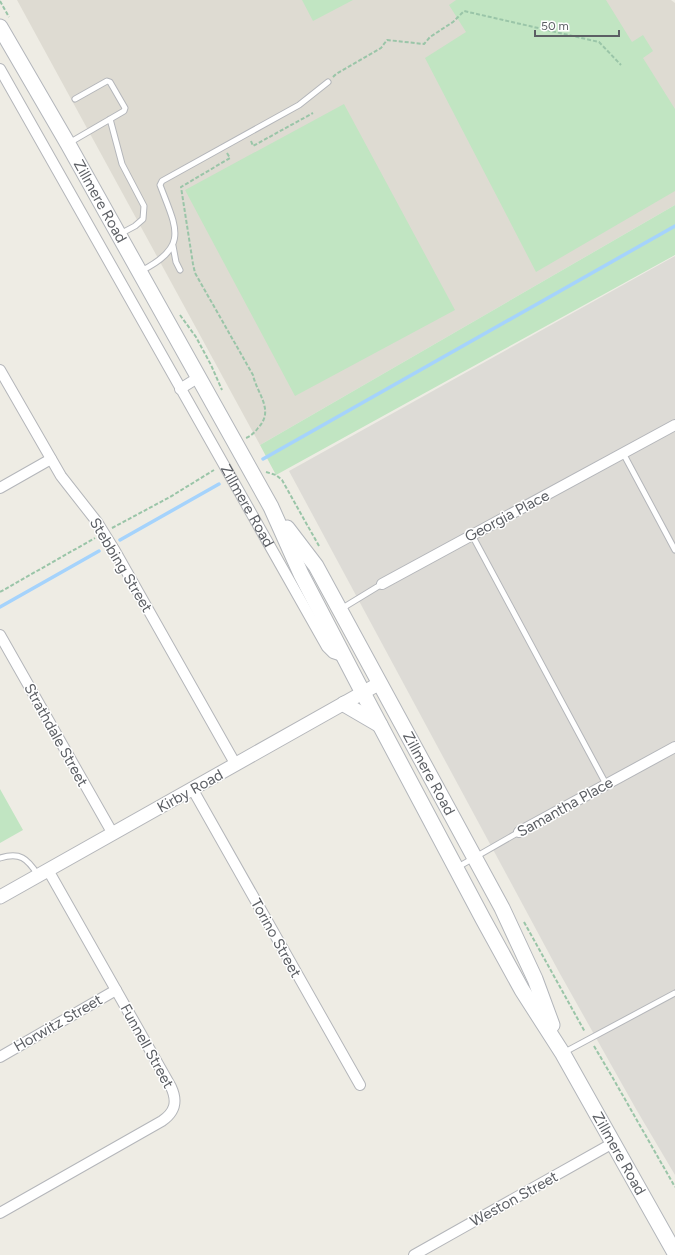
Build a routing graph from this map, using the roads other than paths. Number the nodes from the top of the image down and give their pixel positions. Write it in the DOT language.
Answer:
graph roads {
  1 [pos="5,23"];
  2 [pos="0,69"];
  3 [pos="328,82"];
  4 [pos="75,99"];
  5 [pos="110,119"];
  6 [pos="68,144"];
  7 [pos="119,235"];
  8 [pos="172,244"];
  9 [pos="180,270"];
  10 [pos="140,272"];
  11 [pos="0,370"];
  12 [pos="200,377"];
  13 [pos="180,389"];
  14 [pos="675,424"];
  15 [pos="623,453"];
  16 [pos="51,459"];
  17 [pos="0,488"];
  18 [pos="271,507"];
  19 [pos="472,535"];
  20 [pos="675,550"];
  21 [pos="382,584"];
  22 [pos="340,609"];
  23 [pos="0,635"];
  24 [pos="345,657"];
  25 [pos="380,683"];
  26 [pos="363,693"];
  27 [pos="344,704"];
  28 [pos="380,725"];
  29 [pos="675,747"];
  30 [pos="236,765"];
  31 [pos="606,784"];
  32 [pos="193,790"];
  33 [pos="519,832"];
  34 [pos="112,834"];
  35 [pos="475,857"];
  36 [pos="0,858"];
  37 [pos="455,868"];
  38 [pos="43,873"];
  39 [pos="0,897"];
  40 [pos="116,990"];
  41 [pos="675,993"];
  42 [pos="563,1054"];
  43 [pos="0,1057"];
  44 [pos="360,1085"];
  45 [pos="613,1143"];
  46 [pos="0,1214"];
  47 [pos="675,1253"];
  48 [pos="414,1255"];
  1 -- 6 [label="main road, Zillmere Road"];
  2 -- 13 [label="street, Zillmere Road"];
  3 -- 8 [label="lane"];
  4 -- 5 [label="lane"];
  5 -- 6 [label="lane"];
  5 -- 7 [label="lane"];
  6 -- 7 [label="main road, Zillmere Road"];
  7 -- 10 [label="main road, Zillmere Road"];
  8 -- 9 [label="lane"];
  8 -- 10 [label="lane"];
  10 -- 12 [label="main road, Zillmere Road"];
  11 -- 16 [label="street, Stebbing Street"];
  12 -- 13 [label="street"];
  12 -- 18 [label="main road, Zillmere Road"];
  13 -- 24 [label="street, Zillmere Road"];
  14 -- 15 [label="street, Georgia Place"];
  15 -- 19 [label="street, Georgia Place"];
  15 -- 20 [label="lane"];
  16 -- 17 [label="street"];
  16 -- 30 [label="street, Stebbing Street"];
  18 -- 22 [label="main road, Zillmere Road"];
  18 -- 24 [label="main road, Zillmere Road"];
  19 -- 21 [label="street, Georgia Place"];
  19 -- 31 [label="lane"];
  21 -- 22 [label="lane, Georgia Place"];
  22 -- 25 [label="main road, Zillmere Road"];
  23 -- 34 [label="street, Strathdale Street"];
  24 -- 26 [label="main road, Zillmere Road"];
  25 -- 26 [label="street, Kirby Road"];
  25 -- 35 [label="main road, Zillmere Road"];
  26 -- 27 [label="street, Kirby Road"];
  26 -- 28 [label="main road, Zillmere Road"];
  27 -- 28 [label="main road"];
  27 -- 30 [label="street, Kirby Road"];
  28 -- 37 [label="main road, Zillmere Road"];
  29 -- 31 [label="street, Samantha Place"];
  30 -- 32 [label="street, Kirby Road"];
  31 -- 33 [label="street, Samantha Place"];
  32 -- 34 [label="street, Kirby Road"];
  32 -- 44 [label="street, Torino Street"];
  33 -- 35 [label="lane, Samantha Place"];
  34 -- 38 [label="street, Kirby Road"];
  35 -- 37 [label="lane, Samantha Place"];
  35 -- 42 [label="main road, Zillmere Road"];
  36 -- 38 [label="lane"];
  37 -- 42 [label="main road, Zillmere Road"];
  38 -- 39 [label="street, Kirby Road"];
  38 -- 40 [label="street, Funnell Street"];
  40 -- 43 [label="street, Horwitz Street"];
  40 -- 46 [label="street, Funnell Street"];
  41 -- 42 [label="lane"];
  42 -- 45 [label="main road, Zillmere Road"];
  45 -- 47 [label="main road, Zillmere Road"];
  45 -- 48 [label="street, Weston Street"];
}
